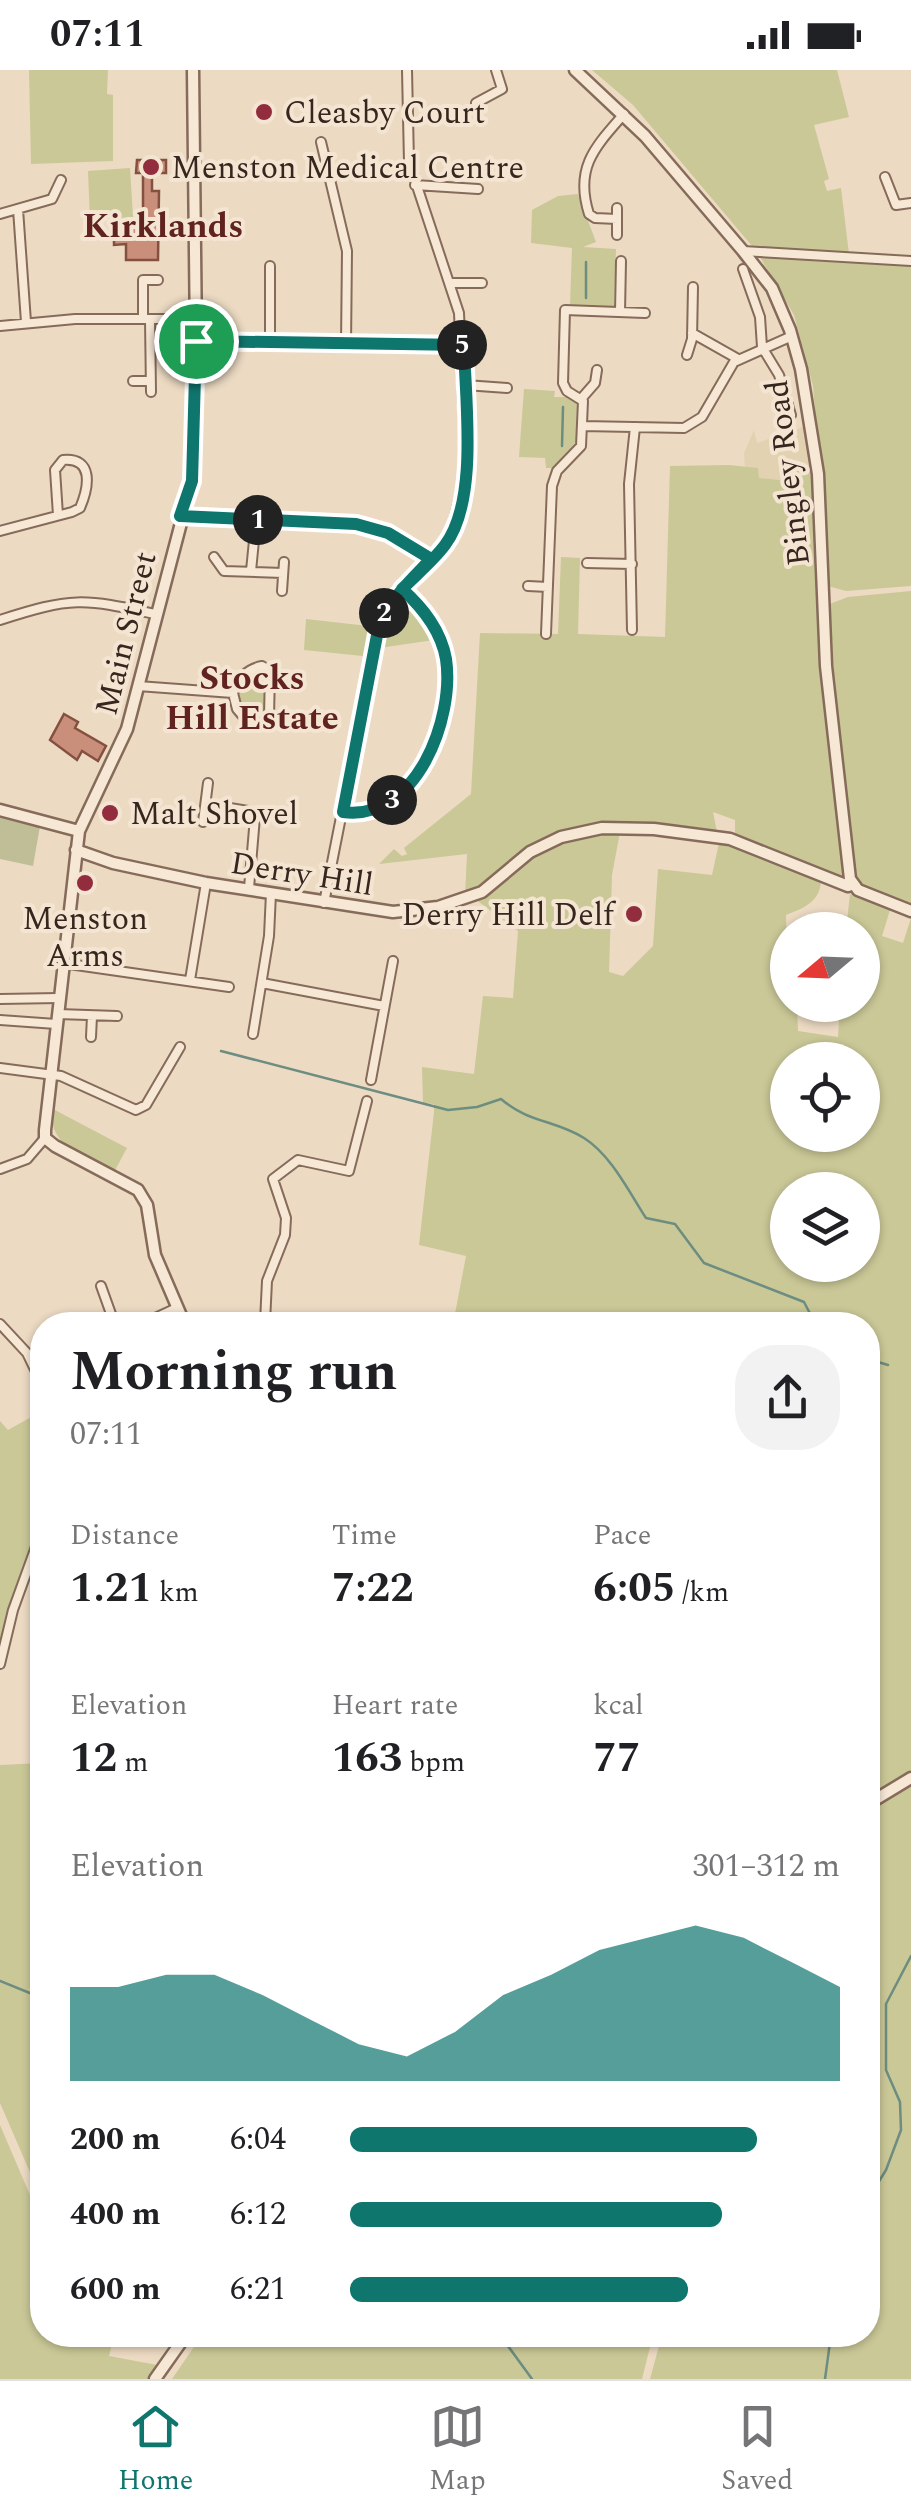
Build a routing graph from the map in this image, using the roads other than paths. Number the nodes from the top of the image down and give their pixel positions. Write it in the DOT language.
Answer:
graph roads {
  1 [pos="193,70"];
  2 [pos="407,70"];
  3 [pos="496,70"];
  4 [pos="574,70"];
  5 [pos="476,104"];
  6 [pos="624,114"];
  7 [pos="321,142"];
  8 [pos="194,170"];
  9 [pos="247,170"];
  10 [pos="885,177"];
  11 [pos="61,180"];
  12 [pos="415,185"];
  13 [pos="478,189"];
  14 [pos="911,203"];
  15 [pos="617,208"];
  16 [pos="18,209"];
  17 [pos="0,214"];
  18 [pos="617,219"];
  19 [pos="617,236"];
  20 [pos="743,252"];
  21 [pos="621,261"];
  22 [pos="911,261"];
  23 [pos="270,266"];
  24 [pos="742,270"];
  25 [pos="158,280"];
  26 [pos="452,283"];
  27 [pos="482,283"];
  28 [pos="693,287"];
  29 [pos="620,312"];
  30 [pos="645,313"];
  31 [pos="146,319"];
  32 [pos="195,319"];
  33 [pos="26,322"];
  34 [pos="0,326"];
  35 [pos="692,332"];
  36 [pos="792,336"];
  37 [pos="196,341"];
  38 [pos="270,343"];
  39 [pos="346,345"];
  40 [pos="464,345"];
  41 [pos="762,348"];
  42 [pos="687,355"];
  43 [pos="738,359"];
  44 [pos="597,370"];
  45 [pos="133,381"];
  46 [pos="150,381"];
  47 [pos="465,385"];
  48 [pos="507,388"];
  49 [pos="151,392"];
  50 [pos="581,399"];
  51 [pos="792,414"];
  52 [pos="583,426"];
  53 [pos="636,427"];
  54 [pos="58,516"];
  55 [pos="180,516"];
  56 [pos="256,520"];
  57 [pos="0,532"];
  58 [pos="214,557"];
  59 [pos="431,559"];
  60 [pos="587,563"];
  61 [pos="632,564"];
  62 [pos="224,571"];
  63 [pos="251,572"];
  64 [pos="222,586"];
  65 [pos="528,586"];
  66 [pos="548,587"];
  67 [pos="402,589"];
  68 [pos="282,591"];
  69 [pos="155,614"];
  70 [pos="0,620"];
  71 [pos="632,630"];
  72 [pos="546,634"];
  73 [pos="138,686"];
  74 [pos="233,694"];
  75 [pos="208,782"];
  76 [pos="206,804"];
  77 [pos="0,810"];
  78 [pos="343,812"];
  79 [pos="203,822"];
  80 [pos="79,831"];
  81 [pos="76,850"];
  82 [pos="206,884"];
  83 [pos="852,884"];
  84 [pos="249,888"];
  85 [pos="271,893"];
  86 [pos="324,903"];
  87 [pos="911,911"];
  88 [pos="393,961"];
  89 [pos="62,964"];
  90 [pos="190,980"];
  91 [pos="262,983"];
  92 [pos="229,987"];
  93 [pos="59,998"];
  94 [pos="0,999"];
  95 [pos="384,1006"];
  96 [pos="92,1016"];
  97 [pos="117,1016"];
  98 [pos="57,1019"];
  99 [pos="0,1020"];
  100 [pos="254,1034"];
  101 [pos="91,1036"];
  102 [pos="180,1047"];
  103 [pos="0,1068"];
  104 [pos="50,1074"];
  105 [pos="371,1080"];
  106 [pos="367,1101"];
  107 [pos="45,1138"];
  108 [pos="0,1169"];
  109 [pos="100,1286"];
  110 [pos="177,1308"];
  111 [pos="110,1312"];
  112 [pos="168,1312"];
  113 [pos="179,1312"];
  114 [pos="265,1312"];
  115 [pos="0,1324"];
  116 [pos="30,1359"];
  117 [pos="30,1562"];
  118 [pos="0,1664"];
  119 [pos="911,1778"];
  120 [pos="880,1797"];
  121 [pos="178,2347"];
  122 [pos="155,2379"];
  1 -- 8 [label="street, Main Street"];
  2 -- 12 [label="street"];
  3 -- 5 [label="street"];
  4 -- 6 [label="street, Bingley Road"];
  6 -- 18 [label="street"];
  6 -- 20 [label="street, Bingley Road"];
  7 -- 39 [label="street"];
  8 -- 9 [label="street"];
  8 -- 32 [label="street, Main Street"];
  10 -- 14 [label="street"];
  11 -- 16 [label="street"];
  12 -- 13 [label="street"];
  12 -- 26 [label="street"];
  15 -- 18 [label="street"];
  16 -- 17 [label="street"];
  16 -- 33 [label="street"];
  18 -- 19 [label="street"];
  20 -- 22 [label="street"];
  20 -- 36 [label="street, Bingley Road"];
  21 -- 29 [label="street"];
  23 -- 38 [label="street"];
  24 -- 41 [label="street"];
  25 -- 31 [label="street"];
  26 -- 27 [label="street"];
  26 -- 40 [label="street"];
  28 -- 35 [label="street"];
  29 -- 30 [label="street"];
  29 -- 50 [label="street"];
  31 -- 32 [label="street"];
  31 -- 33 [label="street"];
  31 -- 46 [label="street"];
  32 -- 37 [label="street, Main Street"];
  33 -- 34 [label="street"];
  35 -- 42 [label="street"];
  35 -- 43 [label="street"];
  36 -- 41 [label="street"];
  36 -- 83 [label="street, Bingley Road"];
  37 -- 38 [label="street"];
  37 -- 55 [label="street, Main Street"];
  38 -- 39 [label="street"];
  39 -- 40 [label="street"];
  40 -- 47 [label="street"];
  41 -- 43 [label="street"];
  41 -- 51 [label="street"];
  43 -- 53 [label="street"];
  44 -- 50 [label="street"];
  45 -- 46 [label="street"];
  46 -- 49 [label="street"];
  47 -- 48 [label="street"];
  47 -- 59 [label="street"];
  50 -- 52 [label="street"];
  52 -- 53 [label="street"];
  52 -- 66 [label="street"];
  53 -- 61 [label="street"];
  54 -- 54 [label="street"];
  54 -- 57 [label="street"];
  55 -- 56 [label="street"];
  55 -- 69 [label="street, Main Street"];
  56 -- 59 [label="street"];
  56 -- 63 [label="street"];
  58 -- 62 [label="street"];
  59 -- 67 [label="street"];
  60 -- 61 [label="street"];
  61 -- 71 [label="street"];
  62 -- 63 [label="street"];
  62 -- 64 [label="street"];
  63 -- 68 [label="street"];
  65 -- 66 [label="street"];
  66 -- 72 [label="street"];
  67 -- 78 [label="street"];
  67 -- 78 [label="street"];
  69 -- 70 [label="street"];
  69 -- 73 [label="street, Main Street"];
  73 -- 74 [label="street"];
  73 -- 80 [label="street, Main Street"];
  74 -- 74 [label="street"];
  75 -- 76 [label="street"];
  76 -- 79 [label="street"];
  76 -- 84 [label="street"];
  77 -- 80 [label="street"];
  78 -- 86 [label="street"];
  80 -- 81 [label="street, Main Street"];
  81 -- 82 [label="street, Derry Hill"];
  81 -- 89 [label="street, Main Street"];
  82 -- 84 [label="street, Derry Hill"];
  82 -- 90 [label="street"];
  83 -- 86 [label="street, Derry Hill"];
  83 -- 87 [label="street"];
  84 -- 85 [label="street, Derry Hill"];
  85 -- 86 [label="street, Derry Hill"];
  85 -- 91 [label="street"];
  88 -- 95 [label="street"];
  89 -- 90 [label="street"];
  89 -- 93 [label="street, Main Street"];
  90 -- 92 [label="street"];
  91 -- 95 [label="street"];
  91 -- 100 [label="street"];
  93 -- 94 [label="street"];
  93 -- 98 [label="street, Main Street"];
  95 -- 105 [label="street"];
  96 -- 97 [label="street"];
  96 -- 98 [label="street"];
  96 -- 101 [label="street"];
  98 -- 99 [label="street"];
  98 -- 104 [label="street, Main Street"];
  102 -- 104 [label="street"];
  103 -- 104 [label="street"];
  104 -- 107 [label="street, Main Street"];
  106 -- 114 [label="street"];
  107 -- 108 [label="street"];
  107 -- 110 [label="street"];
  109 -- 111 [label="street"];
  110 -- 112 [label="street"];
  110 -- 113 [label="street"];
  115 -- 116 [label="street"];
  117 -- 118 [label="street"];
  119 -- 120 [label="street"];
  121 -- 122 [label="street"];
}
